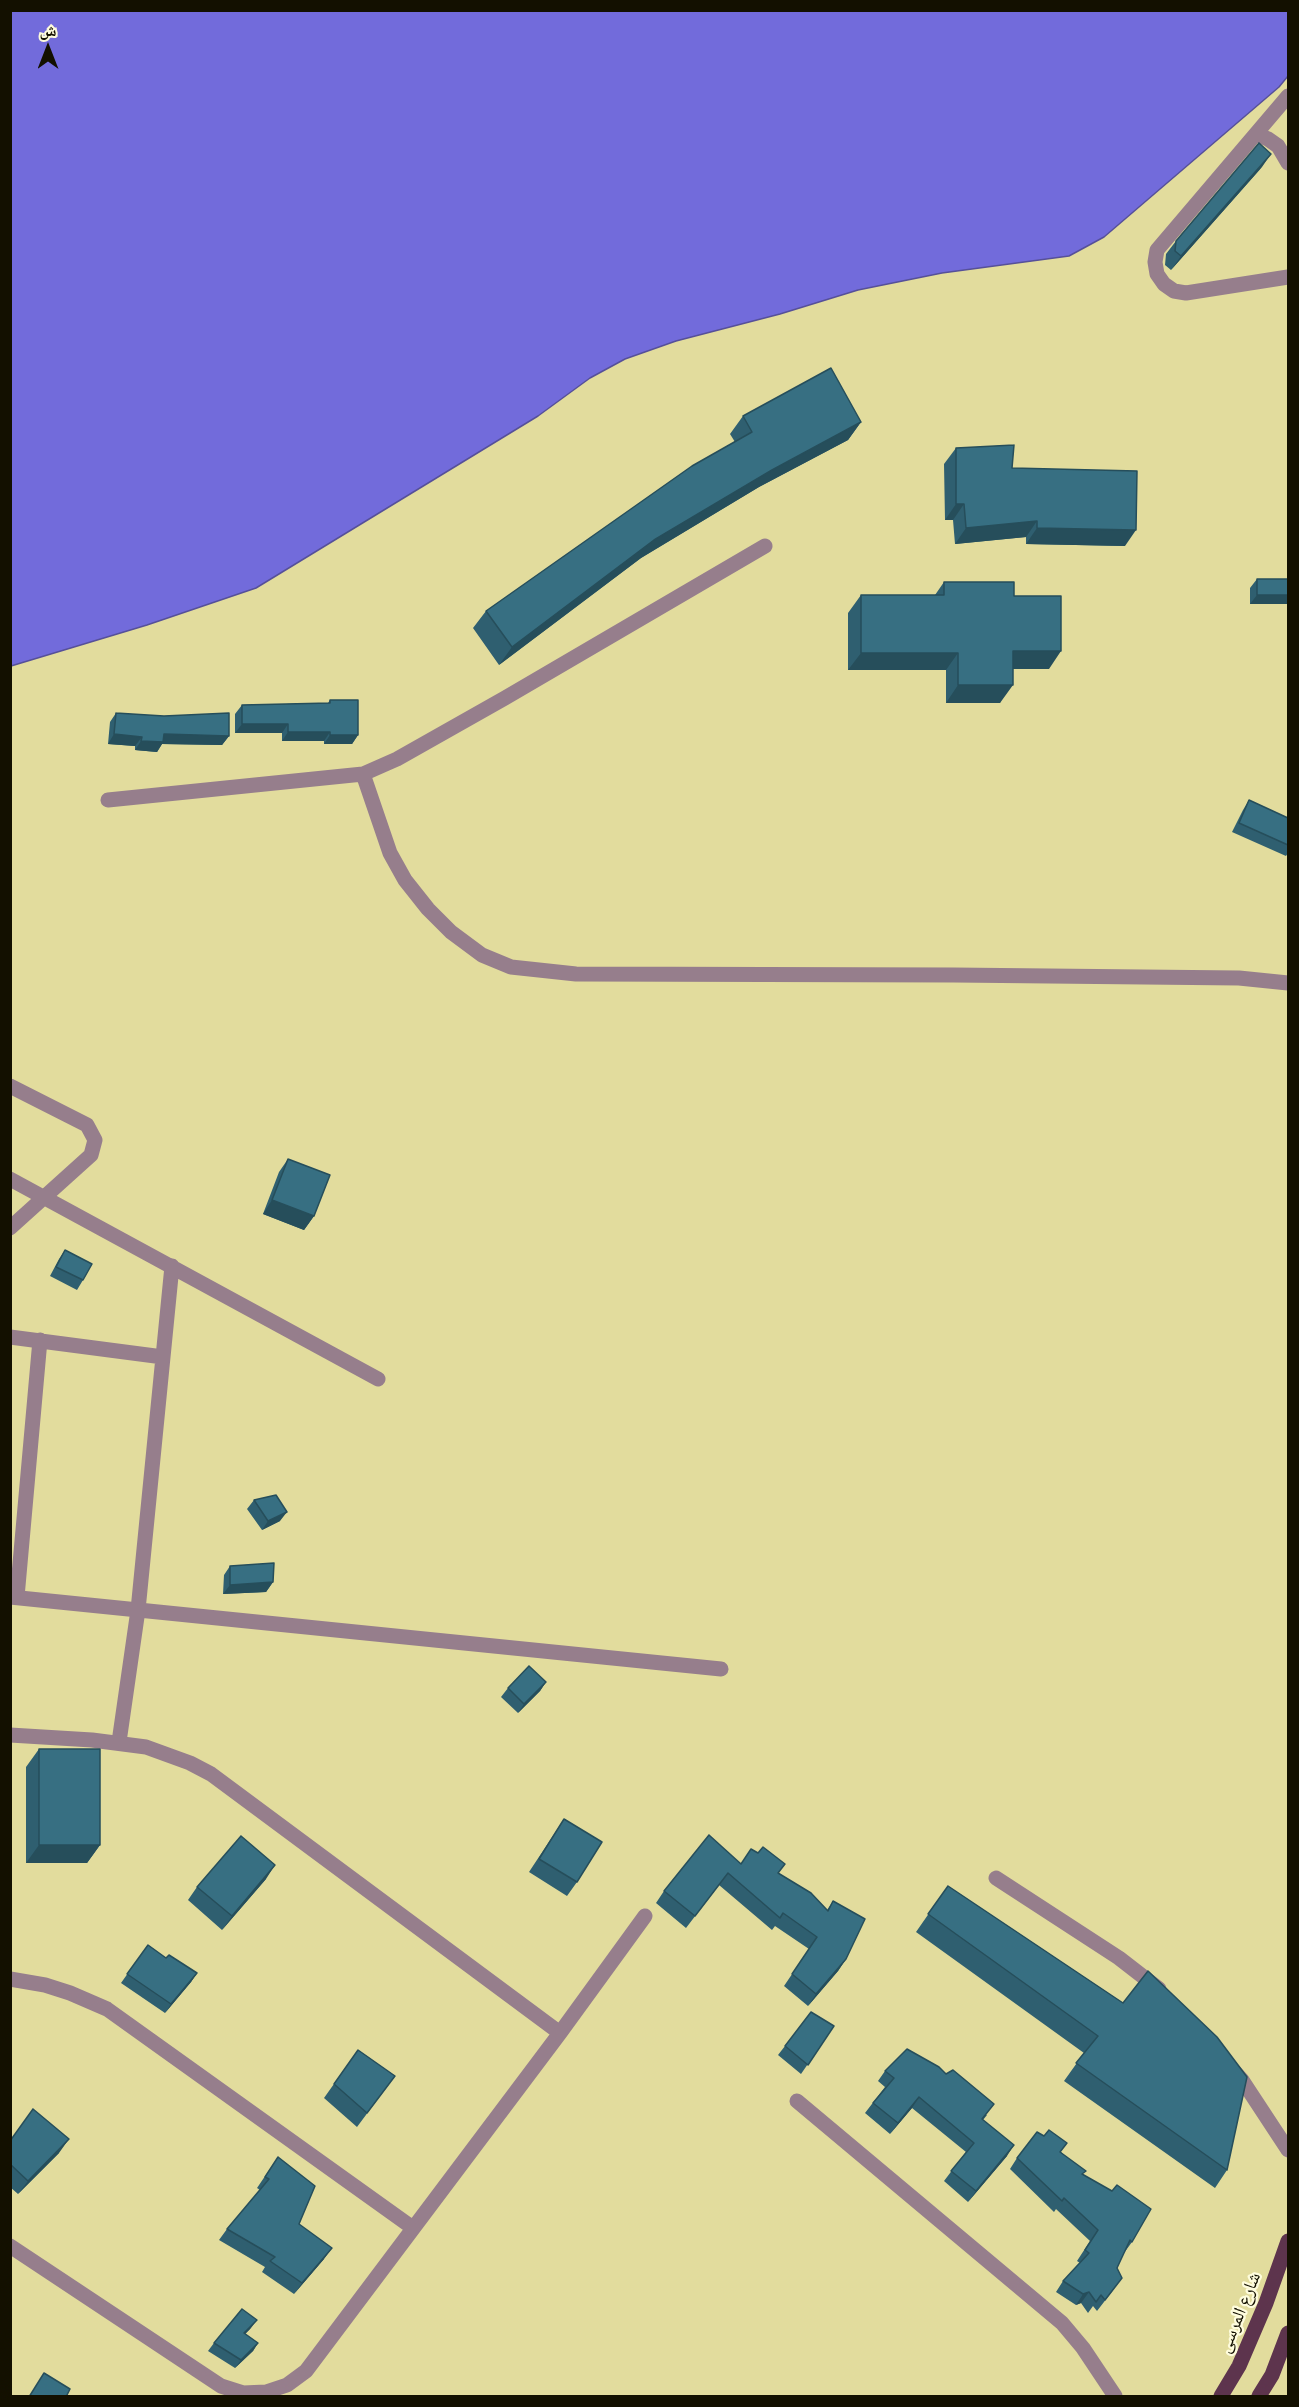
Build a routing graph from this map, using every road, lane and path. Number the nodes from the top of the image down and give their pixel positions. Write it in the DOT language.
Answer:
graph roads {
  1 [pos="1288,96"];
  2 [pos="1256,134"];
  3 [pos="1288,163"];
  4 [pos="1288,277"];
  5 [pos="765,546"];
  6 [pos="363,774"];
  7 [pos="108,800"];
  8 [pos="1288,983"];
  9 [pos="10,1086"];
  10 [pos="10,1179"];
  11 [pos="43,1196"];
  12 [pos="10,1228"];
  13 [pos="172,1266"];
  14 [pos="10,1336"];
  15 [pos="40,1341"];
  16 [pos="163,1356"];
  17 [pos="378,1379"];
  18 [pos="14,1597"];
  19 [pos="138,1610"];
  20 [pos="721,1669"];
  21 [pos="10,1735"];
  22 [pos="119,1742"];
  23 [pos="996,1878"];
  24 [pos="645,1916"];
  25 [pos="10,1979"];
  26 [pos="1167,1997"];
  27 [pos="560,2033"];
  28 [pos="1223,2058"];
  29 [pos="797,2101"];
  30 [pos="1288,2150"];
  31 [pos="413,2228"];
  32 [pos="1288,2241"];
  33 [pos="10,2246"];
  34 [pos="1288,2333"];
  35 [pos="1115,2397"];
  36 [pos="1221,2397"];
  37 [pos="1259,2397"];
  1 -- 2 [label="street"];
  2 -- 3 [label="street"];
  2 -- 4 [label="street"];
  5 -- 6 [label="street"];
  6 -- 7 [label="street"];
  6 -- 8 [label="street"];
  9 -- 11 [label="street"];
  10 -- 11 [label="street"];
  11 -- 12 [label="street"];
  11 -- 13 [label="street"];
  13 -- 16 [label="street"];
  13 -- 17 [label="street"];
  14 -- 15 [label="street"];
  15 -- 16 [label="street"];
  15 -- 18 [label="street"];
  16 -- 19 [label="street"];
  18 -- 19 [label="street"];
  19 -- 20 [label="street"];
  19 -- 22 [label="street"];
  21 -- 22 [label="street"];
  22 -- 27 [label="street"];
  23 -- 26 [label="street"];
  24 -- 27 [label="street"];
  25 -- 31 [label="street"];
  27 -- 31 [label="street"];
  28 -- 30 [label="street"];
  29 -- 35 [label="street"];
  31 -- 33 [label="street"];
  32 -- 36 [label="main road, شارع المرسى"];
  34 -- 37 [label="main road"];
}
